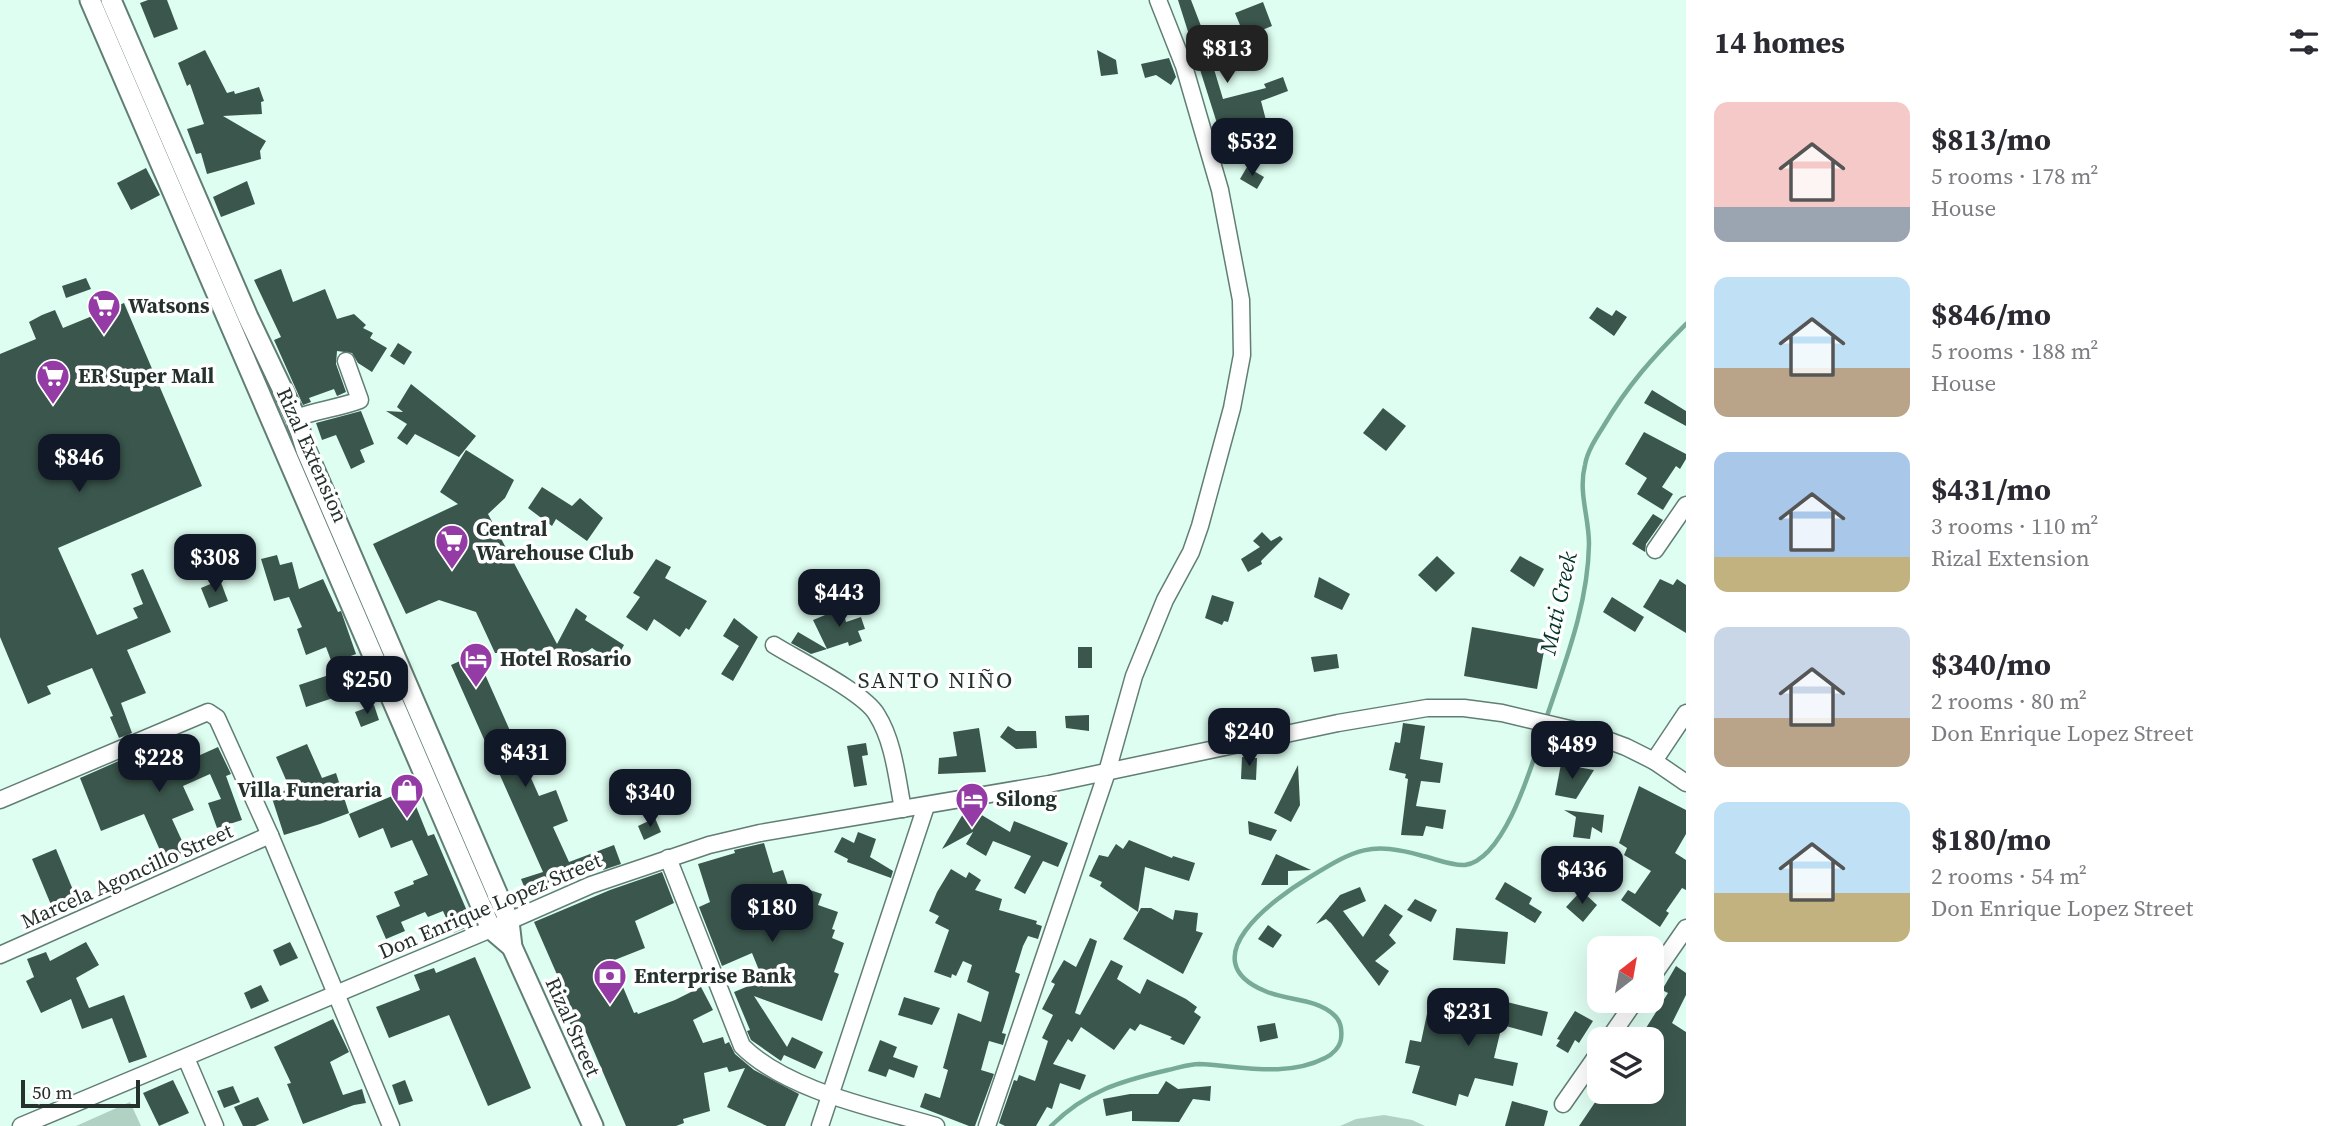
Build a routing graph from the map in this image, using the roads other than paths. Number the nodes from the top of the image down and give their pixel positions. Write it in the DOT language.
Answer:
graph roads {
  1 [pos="90,0"];
  2 [pos="111,0"];
  3 [pos="1158,0"];
  4 [pos="346,360"];
  5 [pos="296,418"];
  6 [pos="1686,505"];
  7 [pos="1655,550"];
  8 [pos="774,645"];
  9 [pos="1686,713"];
  10 [pos="1654,761"];
  11 [pos="1107,772"];
  12 [pos="1686,783"];
  13 [pos="0,800"];
  14 [pos="926,806"];
  15 [pos="904,809"];
  16 [pos="270,835"];
  17 [pos="668,858"];
  18 [pos="500,925"];
  19 [pos="1686,928"];
  20 [pos="0,955"];
  21 [pos="1664,959"];
  22 [pos="335,995"];
  23 [pos="186,1058"];
  24 [pos="1587,1070"];
  25 [pos="830,1095"];
  26 [pos="1563,1104"];
  27 [pos="21,1126"];
  28 [pos="215,1126"];
  29 [pos="391,1126"];
  30 [pos="593,1126"];
  31 [pos="820,1126"];
  32 [pos="936,1126"];
  33 [pos="986,1126"];
  1 -- 18 [label="main road, Rizal Extension"];
  2 -- 5 [label="main road, Rizal Extension"];
  3 -- 11 [label="street"];
  4 -- 5 [label="street"];
  5 -- 18 [label="main road, Rizal Extension"];
  6 -- 7 [label="street"];
  8 -- 15 [label="street"];
  9 -- 10 [label="street"];
  10 -- 11 [label="street, Don Enrique Lopez Street"];
  10 -- 12 [label="street, Don Enrique Lopez Street"];
  11 -- 14 [label="street, Don Enrique Lopez Street"];
  11 -- 33 [label="street"];
  13 -- 16 [label="street"];
  14 -- 15 [label="street, Don Enrique Lopez Street"];
  14 -- 25 [label="street"];
  15 -- 17 [label="street, Don Enrique Lopez Street"];
  16 -- 20 [label="street, Marcela Agoncillo Street"];
  16 -- 22 [label="street"];
  17 -- 18 [label="street, Don Enrique Lopez Street"];
  17 -- 25 [label="street"];
  18 -- 22 [label="street, Don Enrique Lopez Street"];
  18 -- 30 [label="main road, Rizal Street"];
  19 -- 21 [label="street"];
  22 -- 23 [label="street, Don Enrique Lopez Street"];
  22 -- 29 [label="street"];
  23 -- 27 [label="street, Don Enrique Lopez Street"];
  23 -- 28 [label="street"];
  24 -- 26 [label="street"];
  25 -- 31 [label="street"];
  25 -- 32 [label="street"];
}
